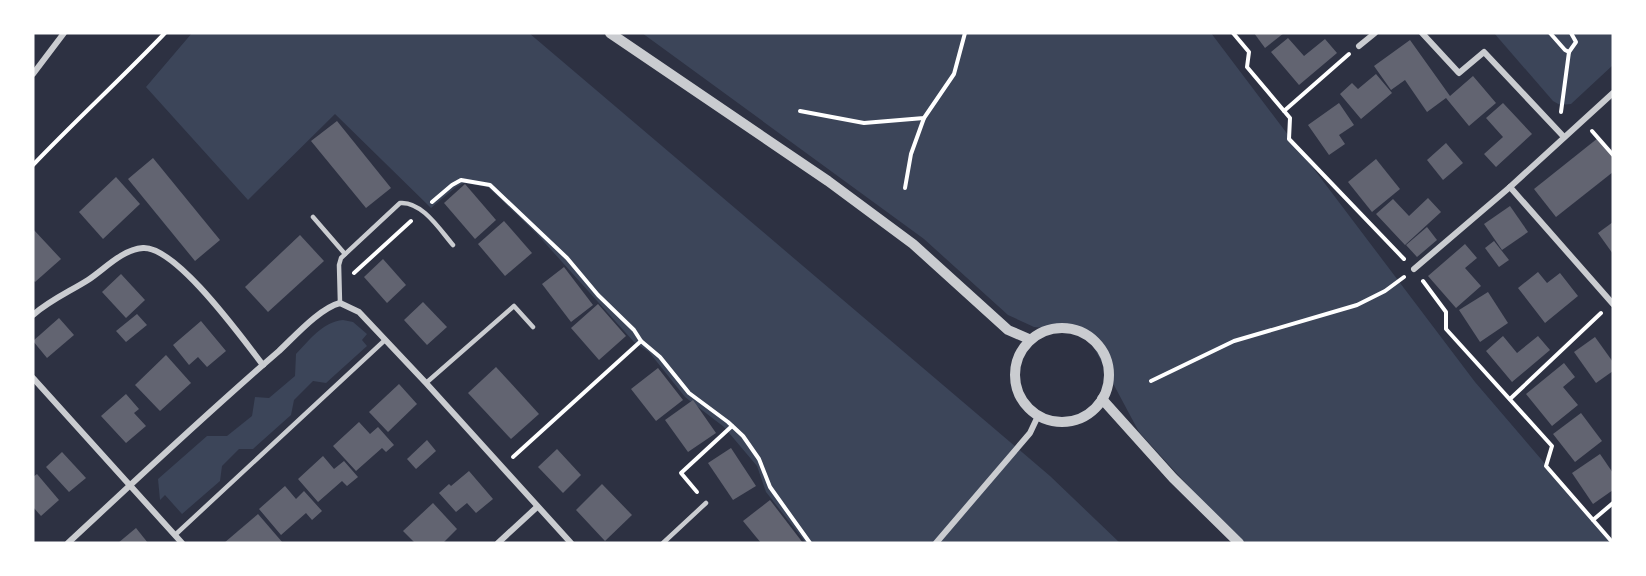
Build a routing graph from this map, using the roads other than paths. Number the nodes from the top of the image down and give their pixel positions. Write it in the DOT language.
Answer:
graph roads {
  1 [pos="64,33"];
  2 [pos="610,33"];
  3 [pos="1375,33"];
  4 [pos="1422,33"];
  5 [pos="1359,46"];
  6 [pos="33,74"];
  7 [pos="1613,93"];
  8 [pos="1564,137"];
  9 [pos="1510,187"];
  10 [pos="313,216"];
  11 [pos="453,245"];
  12 [pos="345,254"];
  13 [pos="1414,269"];
  14 [pos="340,303"];
  15 [pos="1612,303"];
  16 [pos="33,315"];
  17 [pos="533,327"];
  18 [pos="1029,339"];
  19 [pos="385,340"];
  20 [pos="263,364"];
  21 [pos="33,378"];
  22 [pos="426,383"];
  23 [pos="1102,399"];
  24 [pos="1038,416"];
  25 [pos="129,486"];
  26 [pos="706,502"];
  27 [pos="537,507"];
  28 [pos="175,535"];
  29 [pos="68,543"];
  30 [pos="182,543"];
  31 [pos="498,543"];
  32 [pos="571,543"];
  33 [pos="663,543"];
  34 [pos="936,543"];
  35 [pos="1239,543"];
  1 -- 6 [label="street"];
  2 -- 18 [label="street"];
  3 -- 5 [label="street"];
  4 -- 8 [label="street"];
  7 -- 8 [label="street"];
  8 -- 9 [label="street"];
  9 -- 13 [label="street"];
  9 -- 15 [label="street"];
  10 -- 12 [label="lane"];
  11 -- 12 [label="lane"];
  12 -- 14 [label="lane"];
  14 -- 19 [label="street"];
  14 -- 20 [label="street"];
  16 -- 20 [label="street"];
  17 -- 22 [label="lane"];
  18 -- 23 [label="street"];
  18 -- 24 [label="street"];
  19 -- 22 [label="street"];
  19 -- 28 [label="lane"];
  20 -- 25 [label="street"];
  21 -- 25 [label="street"];
  22 -- 27 [label="street"];
  23 -- 24 [label="street"];
  23 -- 35 [label="street"];
  24 -- 34 [label="street"];
  25 -- 28 [label="street"];
  25 -- 29 [label="street"];
  26 -- 33 [label="lane"];
  27 -- 31 [label="street"];
  27 -- 32 [label="street"];
  28 -- 30 [label="street"];
}
